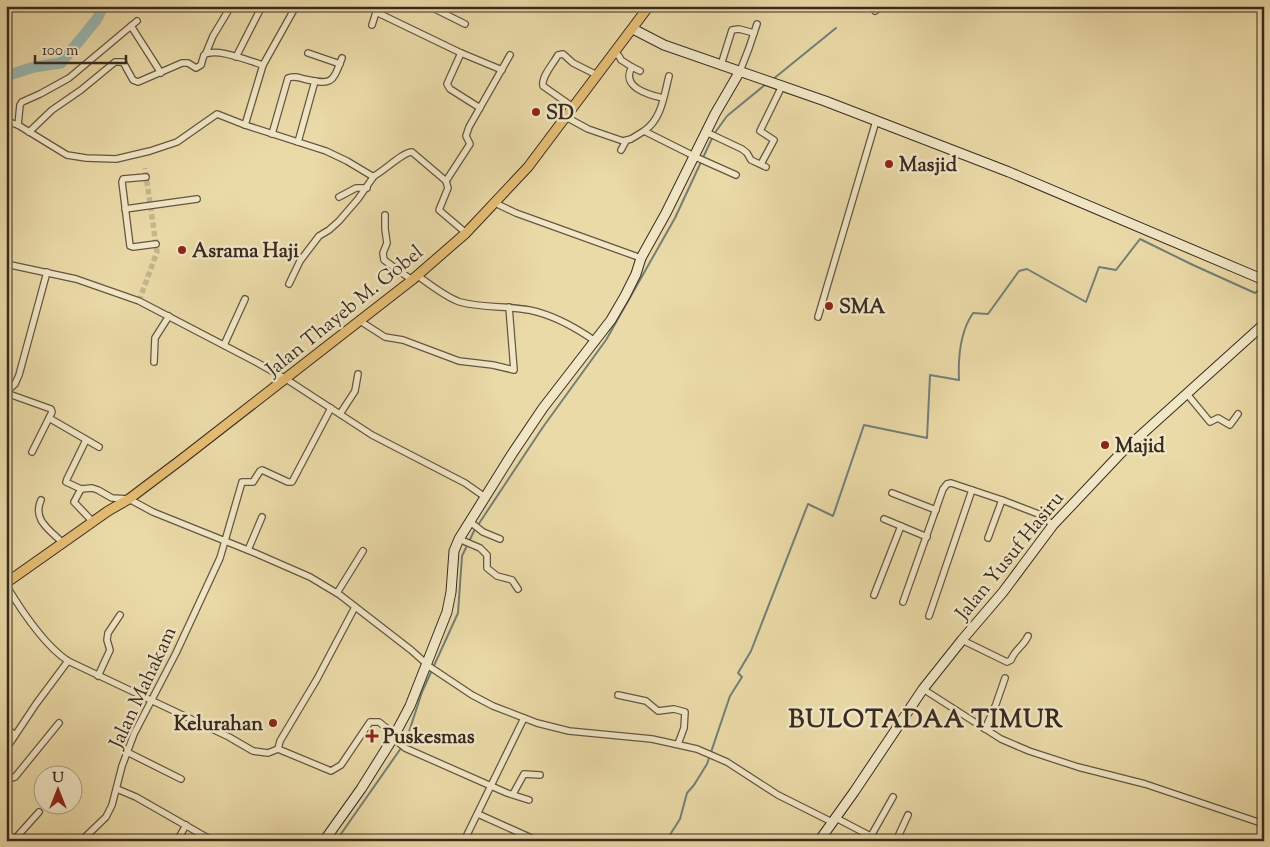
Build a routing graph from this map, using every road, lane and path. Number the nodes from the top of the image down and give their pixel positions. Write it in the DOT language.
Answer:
graph roads {
  1 [pos="231,6"];
  2 [pos="262,6"];
  3 [pos="296,6"];
  4 [pos="430,6"];
  5 [pos="649,6"];
  6 [pos="882,6"];
  7 [pos="377,9"];
  8 [pos="875,11"];
  9 [pos="137,21"];
  10 [pos="465,24"];
  11 [pos="757,24"];
  12 [pos="372,25"];
  13 [pos="131,26"];
  14 [pos="632,29"];
  15 [pos="754,33"];
  16 [pos="206,53"];
  17 [pos="308,53"];
  18 [pos="461,53"];
  19 [pos="615,53"];
  20 [pos="510,56"];
  21 [pos="236,57"];
  22 [pos="342,58"];
  23 [pos="340,64"];
  24 [pos="263,65"];
  25 [pos="722,65"];
  26 [pos="632,67"];
  27 [pos="502,70"];
  28 [pos="640,71"];
  29 [pos="740,71"];
  30 [pos="161,73"];
  31 [pos="596,75"];
  32 [pos="669,76"];
  33 [pos="315,81"];
  34 [pos="775,83"];
  35 [pos="663,98"];
  36 [pos="573,107"];
  37 [pos="480,108"];
  38 [pos="566,117"];
  39 [pos="6,121"];
  40 [pos="876,121"];
  41 [pos="18,125"];
  42 [pos="245,125"];
  43 [pos="644,131"];
  44 [pos="29,132"];
  45 [pos="272,134"];
  46 [pos="711,135"];
  47 [pos="626,141"];
  48 [pos="298,142"];
  49 [pos="621,150"];
  50 [pos="700,159"];
  51 [pos="736,175"];
  52 [pos="146,176"];
  53 [pos="374,176"];
  54 [pos="446,181"];
  55 [pos="367,188"];
  56 [pos="339,197"];
  57 [pos="197,200"];
  58 [pos="495,203"];
  59 [pos="125,209"];
  60 [pos="385,216"];
  61 [pos="466,233"];
  62 [pos="156,244"];
  63 [pos="641,258"];
  64 [pos="6,264"];
  65 [pos="47,272"];
  66 [pos="415,278"];
  67 [pos="1264,280"];
  68 [pos="289,284"];
  69 [pos="245,299"];
  70 [pos="509,308"];
  71 [pos="169,316"];
  72 [pos="818,317"];
  73 [pos="360,321"];
  74 [pos="1264,324"];
  75 [pos="595,341"];
  76 [pos="224,345"];
  77 [pos="154,362"];
  78 [pos="358,374"];
  79 [pos="286,379"];
  80 [pos="6,392"];
  81 [pos="1187,394"];
  82 [pos="331,408"];
  83 [pos="340,414"];
  84 [pos="1238,414"];
  85 [pos="49,418"];
  86 [pos="86,440"];
  87 [pos="99,447"];
  88 [pos="32,452"];
  89 [pos="81,489"];
  90 [pos="972,490"];
  91 [pos="892,493"];
  92 [pos="485,497"];
  93 [pos="129,499"];
  94 [pos="41,500"];
  95 [pos="1002,500"];
  96 [pos="936,510"];
  97 [pos="262,517"];
  98 [pos="884,519"];
  99 [pos="93,522"];
  100 [pos="474,525"];
  101 [pos="1054,525"];
  102 [pos="901,526"];
  103 [pos="927,537"];
  104 [pos="988,538"];
  105 [pos="500,539"];
  106 [pos="226,541"];
  107 [pos="466,541"];
  108 [pos="63,543"];
  109 [pos="248,550"];
  110 [pos="363,551"];
  111 [pos="6,584"];
  112 [pos="518,589"];
  113 [pos="337,593"];
  114 [pos="874,595"];
  115 [pos="903,602"];
  116 [pos="355,607"];
  117 [pos="120,615"];
  118 [pos="929,616"];
  119 [pos="1028,636"];
  120 [pos="962,640"];
  121 [pos="68,661"];
  122 [pos="431,667"];
  123 [pos="98,676"];
  124 [pos="1005,678"];
  125 [pos="923,689"];
  126 [pos="618,695"];
  127 [pos="152,701"];
  128 [pos="524,718"];
  129 [pos="59,723"];
  130 [pos="6,728"];
  131 [pos="984,729"];
  132 [pos="15,735"];
  133 [pos="394,736"];
  134 [pos="678,744"];
  135 [pos="6,749"];
  136 [pos="278,749"];
  137 [pos="127,752"];
  138 [pos="6,775"];
  139 [pos="540,775"];
  140 [pos="181,779"];
  141 [pos="491,784"];
  142 [pos="117,789"];
  143 [pos="513,794"];
  144 [pos="893,797"];
  145 [pos="529,800"];
  146 [pos="37,814"];
  147 [pos="478,814"];
  148 [pos="908,815"];
  149 [pos="834,820"];
  150 [pos="1264,824"];
  151 [pos="186,825"];
  152 [pos="871,836"];
  153 [pos="13,841"];
  154 [pos="81,841"];
  155 [pos="177,841"];
  156 [pos="213,841"];
  157 [pos="324,841"];
  158 [pos="464,841"];
  159 [pos="538,841"];
  160 [pos="819,841"];
  161 [pos="879,841"];
  162 [pos="896,841"];
  1 -- 16 [label="street"];
  2 -- 21 [label="street"];
  3 -- 24 [label="street"];
  4 -- 10 [label="street"];
  5 -- 14 [label="main road, Jalan Thayeb M. Gobel"];
  6 -- 8 [label="street"];
  7 -- 12 [label="street"];
  7 -- 18 [label="street"];
  9 -- 13 [label="street"];
  11 -- 15 [label="street"];
  13 -- 30 [label="street"];
  13 -- 41 [label="street"];
  14 -- 19 [label="main road, Jalan Thayeb M. Gobel"];
  14 -- 25 [label="street"];
  15 -- 25 [label="street"];
  15 -- 29 [label="street"];
  16 -- 21 [label="street"];
  16 -- 30 [label="street"];
  17 -- 23 [label="street"];
  18 -- 27 [label="street"];
  18 -- 37 [label="street"];
  19 -- 26 [label="street"];
  19 -- 31 [label="main road, Jalan Thayeb M. Gobel"];
  20 -- 27 [label="street"];
  21 -- 24 [label="street"];
  22 -- 23 [label="street"];
  23 -- 33 [label="street"];
  24 -- 42 [label="street"];
  25 -- 29 [label="street"];
  26 -- 28 [label="street"];
  26 -- 35 [label="street"];
  27 -- 37 [label="street"];
  29 -- 34 [label="street"];
  29 -- 46 [label="street"];
  30 -- 44 [label="street"];
  31 -- 36 [label="main road, Jalan Thayeb M. Gobel"];
  31 -- 36 [label="street"];
  32 -- 35 [label="street"];
  33 -- 45 [label="street"];
  33 -- 48 [label="street"];
  34 -- 40 [label="street"];
  34 -- 46 [label="street"];
  35 -- 43 [label="street"];
  36 -- 38 [label="main road, Jalan Thayeb M. Gobel"];
  37 -- 54 [label="street"];
  38 -- 47 [label="street"];
  38 -- 58 [label="main road, Jalan Thayeb M. Gobel"];
  39 -- 41 [label="street"];
  40 -- 67 [label="street"];
  40 -- 72 [label="street"];
  41 -- 44 [label="street"];
  42 -- 44 [label="street"];
  42 -- 45 [label="street"];
  43 -- 47 [label="street"];
  43 -- 50 [label="street"];
  45 -- 48 [label="street"];
  46 -- 50 [label="street"];
  47 -- 49 [label="street"];
  48 -- 53 [label="street"];
  50 -- 51 [label="street"];
  50 -- 63 [label="street"];
  52 -- 59 [label="street"];
  53 -- 54 [label="street"];
  53 -- 55 [label="street"];
  54 -- 61 [label="street"];
  55 -- 56 [label="street"];
  55 -- 68 [label="street"];
  57 -- 59 [label="street"];
  58 -- 61 [label="main road, Jalan Thayeb M. Gobel"];
  58 -- 63 [label="street"];
  59 -- 62 [label="street"];
  60 -- 66 [label="street"];
  61 -- 66 [label="main road, Jalan Thayeb M. Gobel"];
  63 -- 75 [label="street"];
  64 -- 65 [label="street"];
  65 -- 71 [label="street"];
  65 -- 80 [label="street"];
  66 -- 70 [label="street"];
  66 -- 73 [label="main road, Jalan Thayeb M. Gobel"];
  69 -- 76 [label="street"];
  70 -- 73 [label="street"];
  70 -- 75 [label="street"];
  71 -- 76 [label="street"];
  71 -- 77 [label="street"];
  73 -- 79 [label="main road, Jalan Thayeb M. Gobel"];
  74 -- 81 [label="street, Jalan Yusuf Hasiru"];
  75 -- 92 [label="street"];
  76 -- 79 [label="street"];
  78 -- 83 [label="street"];
  79 -- 82 [label="street"];
  79 -- 93 [label="main road, Jalan Thayeb M. Gobel"];
  80 -- 85 [label="street"];
  81 -- 84 [label="street"];
  81 -- 101 [label="street, Jalan Yusuf Hasiru"];
  82 -- 83 [label="street"];
  82 -- 106 [label="street, Jalan Mahakam"];
  83 -- 92 [label="street"];
  85 -- 86 [label="street"];
  85 -- 88 [label="street"];
  86 -- 87 [label="street"];
  86 -- 89 [label="street"];
  89 -- 93 [label="street"];
  89 -- 99 [label="street"];
  90 -- 95 [label="street"];
  90 -- 96 [label="street"];
  90 -- 118 [label="street"];
  91 -- 96 [label="street"];
  92 -- 100 [label="street"];
  93 -- 99 [label="main road, Jalan Thayeb M. Gobel"];
  93 -- 106 [label="street"];
  94 -- 108 [label="street"];
  95 -- 101 [label="street"];
  95 -- 104 [label="street"];
  96 -- 103 [label="street"];
  97 -- 109 [label="street"];
  98 -- 102 [label="street"];
  99 -- 108 [label="main road, Jalan Thayeb M. Gobel"];
  100 -- 105 [label="street"];
  100 -- 107 [label="street"];
  101 -- 120 [label="street, Jalan Yusuf Hasiru"];
  102 -- 103 [label="street"];
  102 -- 114 [label="street"];
  103 -- 115 [label="street"];
  106 -- 109 [label="street"];
  106 -- 127 [label="street, Jalan Mahakam"];
  107 -- 112 [label="street"];
  107 -- 122 [label="street"];
  108 -- 111 [label="main road, Jalan Thayeb M. Gobel"];
  109 -- 113 [label="street"];
  110 -- 113 [label="street"];
  111 -- 121 [label="street"];
  113 -- 116 [label="street"];
  116 -- 122 [label="street"];
  116 -- 136 [label="street"];
  117 -- 123 [label="street"];
  119 -- 120 [label="street"];
  120 -- 125 [label="street, Jalan Yusuf Hasiru"];
  121 -- 123 [label="street"];
  121 -- 132 [label="street"];
  122 -- 128 [label="street"];
  122 -- 133 [label="street"];
  123 -- 127 [label="street"];
  124 -- 131 [label="street"];
  125 -- 131 [label="street"];
  125 -- 149 [label="street, Jalan Yusuf Hasiru"];
  126 -- 134 [label="street"];
  127 -- 136 [label="street"];
  127 -- 137 [label="street, Jalan Mahakam"];
  128 -- 134 [label="street"];
  128 -- 141 [label="street"];
  129 -- 138 [label="street"];
  130 -- 132 [label="street"];
  131 -- 150 [label="street"];
  132 -- 135 [label="street"];
  133 -- 136 [label="street"];
  133 -- 141 [label="street"];
  133 -- 157 [label="street"];
  134 -- 149 [label="street"];
  137 -- 140 [label="street"];
  137 -- 142 [label="street, Jalan Mahakam"];
  139 -- 143 [label="street"];
  141 -- 143 [label="street"];
  141 -- 147 [label="street"];
  142 -- 151 [label="street"];
  142 -- 154 [label="street, Jalan Mahakam"];
  143 -- 145 [label="street"];
  144 -- 152 [label="street"];
  146 -- 153 [label="street"];
  147 -- 158 [label="street"];
  147 -- 159 [label="street"];
  148 -- 162 [label="street"];
  149 -- 152 [label="street"];
  149 -- 160 [label="street, Jalan Yusuf Hasiru"];
  151 -- 155 [label="street"];
  151 -- 156 [label="street"];
  152 -- 161 [label="street"];
}
